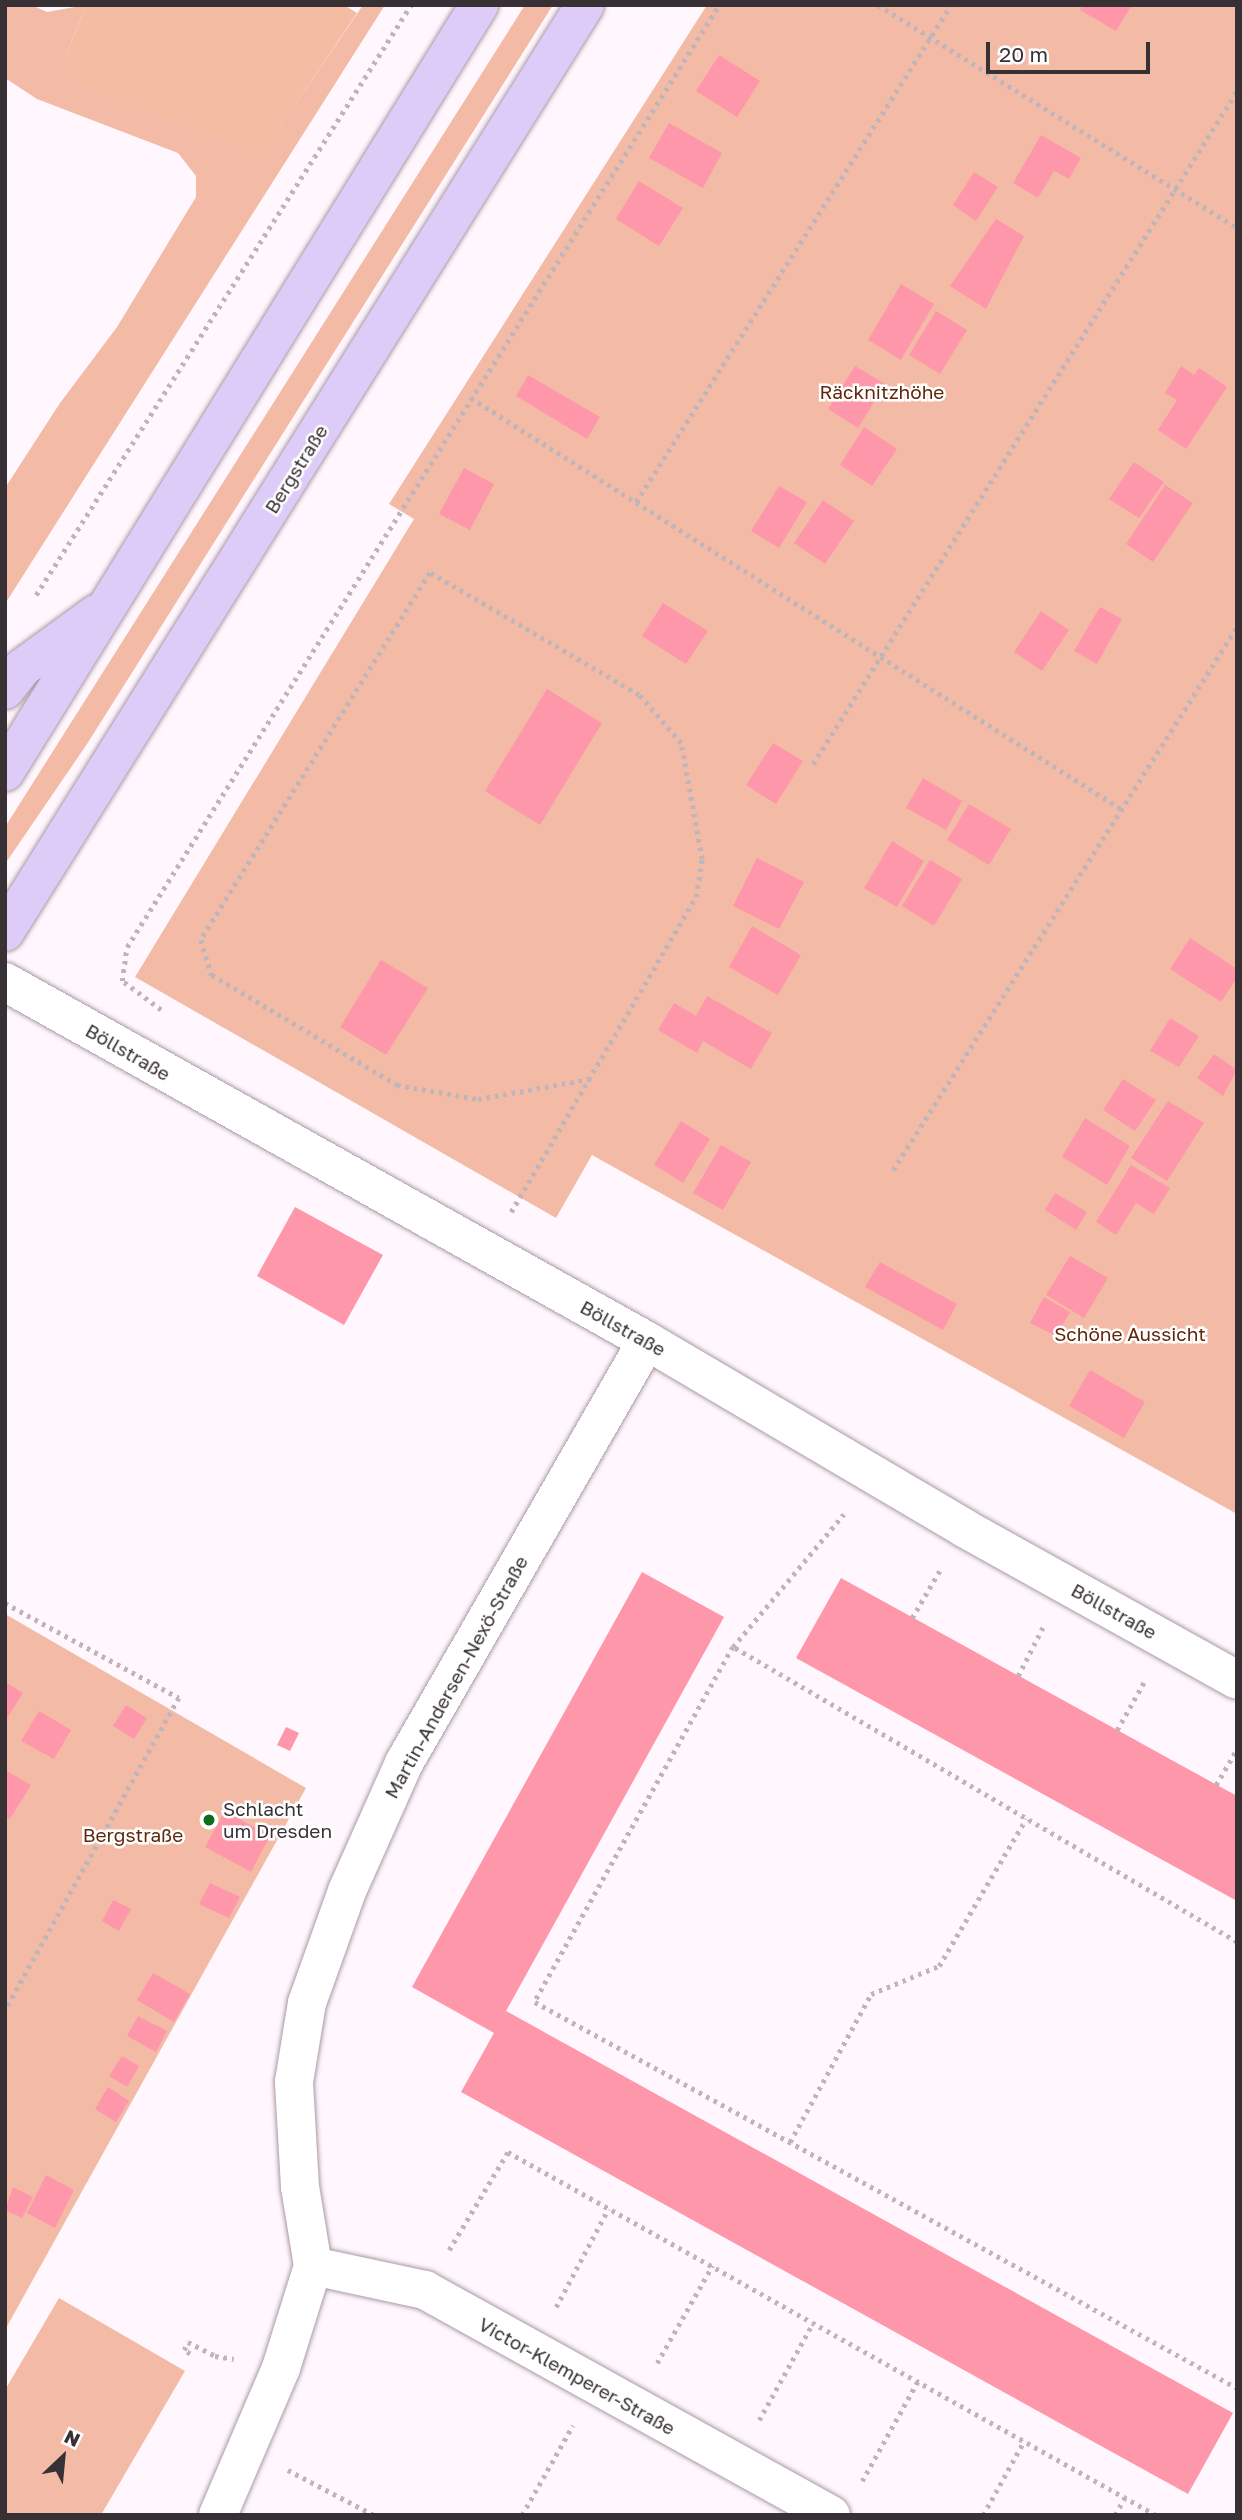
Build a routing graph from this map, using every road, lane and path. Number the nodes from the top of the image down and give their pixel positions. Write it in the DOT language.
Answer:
graph roads {
  1 [pos="411,5"];
  2 [pos="479,5"];
  3 [pos="585,5"];
  4 [pos="719,5"];
  5 [pos="878,5"];
  6 [pos="951,5"];
  7 [pos="930,38"];
  8 [pos="1237,91"];
  9 [pos="1176,190"];
  10 [pos="1237,228"];
  11 [pos="471,398"];
  12 [pos="636,502"];
  13 [pos="112,603"];
  14 [pos="29,607"];
  15 [pos="1237,627"];
  16 [pos="880,659"];
  17 [pos="5,690"];
  18 [pos="813,764"];
  19 [pos="5,772"];
  20 [pos="1123,810"];
  21 [pos="5,932"];
  22 [pos="5,982"];
  23 [pos="157,1069"];
  24 [pos="589,1079"];
  25 [pos="893,1171"];
  26 [pos="488,1252"];
  27 [pos="647,1341"];
  28 [pos="872,1473"];
  29 [pos="5,1602"];
  30 [pos="733,1647"];
  31 [pos="1237,1680"];
  32 [pos="1237,1749"];
  33 [pos="1216,1785"];
  34 [pos="1026,1819"];
  35 [pos="1237,1942"];
  36 [pos="5,2011"];
  37 [pos="790,2142"];
  38 [pos="608,2209"];
  39 [pos="313,2266"];
  40 [pos="712,2266"];
  41 [pos="425,2290"];
  42 [pos="813,2323"];
  43 [pos="532,2352"];
  44 [pos="190,2354"];
  45 [pos="281,2368"];
  46 [pos="918,2381"];
  47 [pos="595,2388"];
  48 [pos="1237,2388"];
  49 [pos="632,2408"];
  50 [pos="1024,2441"];
  51 [pos="246,2449"];
  52 [pos="735,2463"];
  53 [pos="1125,2497"];
  54 [pos="844,2503"];
  55 [pos="218,2515"];
  56 [pos="374,2515"];
  57 [pos="522,2515"];
  58 [pos="983,2515"];
  59 [pos="1115,2515"];
  60 [pos="1156,2515"];
  1 -- 14 [label="path"];
  2 -- 13 [label="main road"];
  3 -- 21 [label="main road, Bergstraße"];
  4 -- 11 [label="path"];
  5 -- 7 [label="path"];
  6 -- 7 [label="path"];
  7 -- 9 [label="path"];
  7 -- 12 [label="path"];
  8 -- 9 [label="path"];
  9 -- 10 [label="path"];
  9 -- 16 [label="path"];
  11 -- 12 [label="path"];
  11 -- 23 [label="path"];
  12 -- 16 [label="path"];
  13 -- 17 [label="main road"];
  13 -- 19 [label="main road"];
  15 -- 20 [label="path"];
  16 -- 18 [label="path"];
  16 -- 20 [label="path"];
  20 -- 25 [label="path"];
  22 -- 23 [label="street, Böllstraße"];
  23 -- 26 [label="street, Böllstraße"];
  24 -- 24 [label="path"];
  24 -- 26 [label="path"];
  26 -- 27 [label="street, Böllstraße"];
  27 -- 28 [label="street, Böllstraße"];
  27 -- 39 [label="street, Martin-Andersen-Nexö-Straße"];
  28 -- 30 [label="path"];
  28 -- 31 [label="street, Böllstraße"];
  29 -- 36 [label="path"];
  30 -- 34 [label="path"];
  30 -- 37 [label="path"];
  32 -- 33 [label="path"];
  34 -- 35 [label="path"];
  34 -- 37 [label="path"];
  37 -- 48 [label="path"];
  38 -- 40 [label="path"];
  38 -- 41 [label="path"];
  38 -- 43 [label="path"];
  39 -- 41 [label="street, Victor-Klemperer-Straße"];
  39 -- 45 [label="street, Martin-Andersen-Nexö-Straße"];
  40 -- 42 [label="path"];
  40 -- 49 [label="path"];
  41 -- 43 [label="street, Victor-Klemperer-Straße"];
  42 -- 46 [label="path"];
  42 -- 52 [label="path"];
  43 -- 47 [label="street, Victor-Klemperer-Straße"];
  44 -- 45 [label="path"];
  45 -- 51 [label="street, Martin-Andersen-Nexö-Straße"];
  46 -- 50 [label="path"];
  46 -- 54 [label="path"];
  47 -- 49 [label="street, Victor-Klemperer-Straße"];
  47 -- 57 [label="path"];
  49 -- 52 [label="street, Victor-Klemperer-Straße"];
  50 -- 53 [label="path"];
  50 -- 58 [label="path"];
  51 -- 55 [label="street, Martin-Andersen-Nexö-Straße"];
  51 -- 56 [label="path"];
  52 -- 54 [label="street, Victor-Klemperer-Straße"];
  53 -- 59 [label="path"];
  53 -- 60 [label="path"];
}
